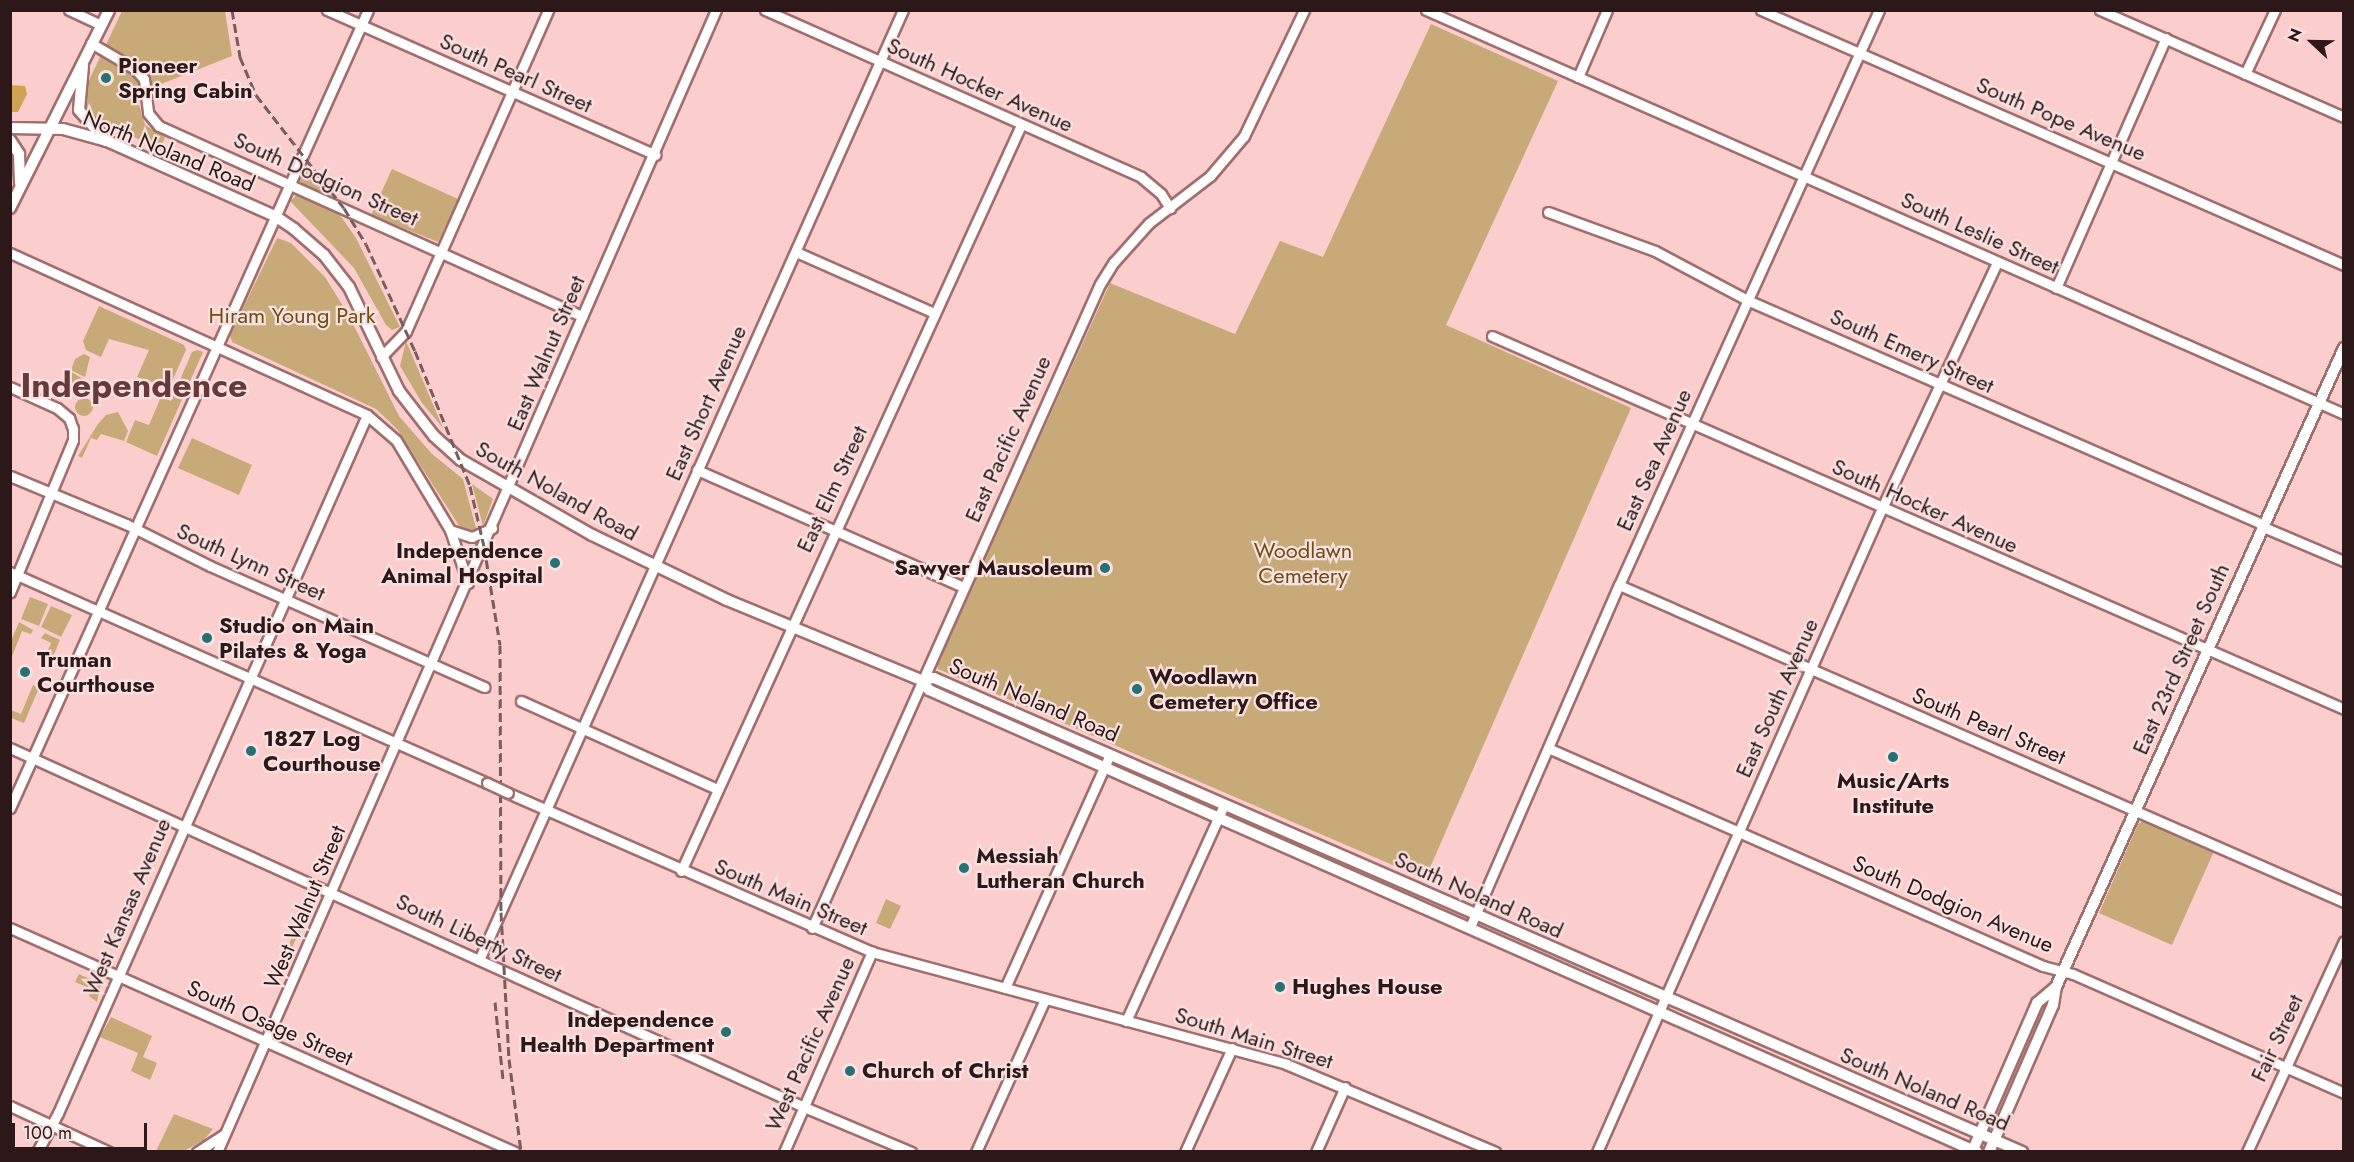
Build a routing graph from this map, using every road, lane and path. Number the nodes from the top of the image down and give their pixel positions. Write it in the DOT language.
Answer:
graph roads {
  1 [pos="69,10"];
  2 [pos="109,10"];
  3 [pos="327,10"];
  4 [pos="368,10"];
  5 [pos="548,10"];
  6 [pos="716,10"];
  7 [pos="765,10"];
  8 [pos="903,10"];
  9 [pos="1304,10"];
  10 [pos="1426,10"];
  11 [pos="1607,10"];
  12 [pos="1761,10"];
  13 [pos="1879,10"];
  14 [pos="2100,10"];
  15 [pos="2275,10"];
  16 [pos="101,25"];
  17 [pos="361,25"];
  18 [pos="2166,38"];
  19 [pos="91,43"];
  20 [pos="1859,53"];
  21 [pos="85,55"];
  22 [pos="880,62"];
  23 [pos="2245,74"];
  24 [pos="1578,77"];
  25 [pos="511,92"];
  26 [pos="2343,117"];
  27 [pos="1022,125"];
  28 [pos="10,128"];
  29 [pos="48,128"];
  30 [pos="10,140"];
  31 [pos="107,141"];
  32 [pos="654,155"];
  33 [pos="2111,162"];
  34 [pos="1803,177"];
  35 [pos="289,184"];
  36 [pos="20,188"];
  37 [pos="10,208"];
  38 [pos="1170,208"];
  39 [pos="1548,212"];
  40 [pos="275,216"];
  41 [pos="441,251"];
  42 [pos="796,252"];
  43 [pos="10,254"];
  44 [pos="1997,262"];
  45 [pos="2343,265"];
  46 [pos="2056,288"];
  47 [pos="1747,300"];
  48 [pos="934,314"];
  49 [pos="582,316"];
  50 [pos="1492,336"];
  51 [pos="217,347"];
  52 [pos="2343,348"];
  53 [pos="381,357"];
  54 [pos="1940,385"];
  55 [pos="10,387"];
  56 [pos="2318,402"];
  57 [pos="2343,414"];
  58 [pos="367,415"];
  59 [pos="1691,425"];
  60 [pos="697,470"];
  61 [pos="10,476"];
  62 [pos="510,489"];
  63 [pos="50,493"];
  64 [pos="1882,508"];
  65 [pos="2262,525"];
  66 [pos="492,528"];
  67 [pos="134,529"];
  68 [pos="450,530"];
  69 [pos="834,531"];
  70 [pos="2343,561"];
  71 [pos="655,567"];
  72 [pos="13,574"];
  73 [pos="468,583"];
  74 [pos="1620,585"];
  75 [pos="963,587"];
  76 [pos="10,592"];
  77 [pos="285,599"];
  78 [pos="97,610"];
  79 [pos="791,626"];
  80 [pos="2206,649"];
  81 [pos="433,664"];
  82 [pos="1810,670"];
  83 [pos="250,677"];
  84 [pos="921,680"];
  85 [pos="484,687"];
  86 [pos="520,701"];
  87 [pos="2343,709"];
  88 [pos="581,729"];
  89 [pos="398,743"];
  90 [pos="10,748"];
  91 [pos="1548,748"];
  92 [pos="1110,754"];
  93 [pos="32,757"];
  94 [pos="1104,768"];
  95 [pos="717,789"];
  96 [pos="1224,805"];
  97 [pos="10,808"];
  98 [pos="544,810"];
  99 [pos="2134,811"];
  100 [pos="1218,817"];
  101 [pos="183,825"];
  102 [pos="1739,832"];
  103 [pos="681,871"];
  104 [pos="332,892"];
  105 [pos="2343,902"];
  106 [pos="1476,915"];
  107 [pos="1470,927"];
  108 [pos="10,928"];
  109 [pos="812,928"];
  110 [pos="2343,941"];
  111 [pos="872,952"];
  112 [pos="479,960"];
  113 [pos="2063,971"];
  114 [pos="116,976"];
  115 [pos="2056,987"];
  116 [pos="1005,988"];
  117 [pos="1666,998"];
  118 [pos="1046,999"];
  119 [pos="1661,1011"];
  120 [pos="1126,1021"];
  121 [pos="267,1043"];
  122 [pos="1232,1048"];
  123 [pos="2285,1068"];
  124 [pos="1345,1087"];
  125 [pos="2343,1093"];
  126 [pos="10,1106"];
  127 [pos="804,1107"];
  128 [pos="49,1124"];
  129 [pos="225,1134"];
  130 [pos="1980,1134"];
  131 [pos="1994,1140"];
  132 [pos="1974,1151"];
  133 [pos="37,1152"];
  134 [pos="109,1152"];
  135 [pos="197,1152"];
  136 [pos="218,1152"];
  137 [pos="514,1152"];
  138 [pos="784,1152"];
  139 [pos="911,1152"];
  140 [pos="976,1152"];
  141 [pos="1185,1152"];
  142 [pos="1316,1152"];
  143 [pos="1495,1152"];
  144 [pos="1597,1152"];
  145 [pos="1989,1152"];
  146 [pos="2022,1152"];
  147 [pos="2247,1152"];
  1 -- 16 [label="street"];
  2 -- 16 [label="main road"];
  3 -- 17 [label="street, South Pearl Street"];
  4 -- 17 [label="street"];
  5 -- 25 [label="street"];
  6 -- 32 [label="street, East Walnut Street"];
  7 -- 22 [label="street, South Hocker Avenue"];
  8 -- 22 [label="street, East Short Avenue"];
  9 -- 38 [label="street, East Pacific Avenue"];
  10 -- 24 [label="street"];
  11 -- 24 [label="street"];
  12 -- 20 [label="street, South Pope Avenue"];
  13 -- 20 [label="street, East Sea Avenue"];
  14 -- 18 [label="street"];
  15 -- 23 [label="street"];
  16 -- 19 [label="main road"];
  17 -- 25 [label="street, South Pearl Street"];
  17 -- 35 [label="street"];
  18 -- 23 [label="street"];
  18 -- 33 [label="street"];
  19 -- 21 [label="main road"];
  19 -- 35 [label="street, South Dodgion Street"];
  20 -- 33 [label="street, South Pope Avenue"];
  20 -- 34 [label="street, East Sea Avenue"];
  21 -- 29 [label="main road"];
  21 -- 31 [label="main road"];
  22 -- 27 [label="street, South Hocker Avenue"];
  22 -- 42 [label="street, East Short Avenue"];
  23 -- 26 [label="street"];
  24 -- 34 [label="street, South Leslie Street"];
  25 -- 32 [label="street, South Pearl Street"];
  25 -- 41 [label="street"];
  27 -- 38 [label="street, South Hocker Avenue"];
  27 -- 48 [label="street, East Elm Street"];
  28 -- 29 [label="main road, North Noland Road"];
  29 -- 31 [label="main road, North Noland Road"];
  29 -- 36 [label="main road"];
  30 -- 36 [label="main road"];
  31 -- 40 [label="main road, North Noland Road"];
  32 -- 49 [label="street, East Walnut Street"];
  33 -- 45 [label="street, South Pope Avenue"];
  33 -- 46 [label="street"];
  34 -- 44 [label="street, South Leslie Street"];
  34 -- 47 [label="street, East Sea Avenue"];
  35 -- 40 [label="street"];
  35 -- 41 [label="street, South Dodgion Street"];
  36 -- 37 [label="main road"];
  38 -- 75 [label="street, East Pacific Avenue"];
  39 -- 47 [label="street, South Emery Street"];
  40 -- 51 [label="street"];
  40 -- 53 [label="main road, South Noland Road"];
  41 -- 49 [label="street, South Dodgion Street"];
  41 -- 53 [label="street"];
  42 -- 48 [label="street"];
  42 -- 60 [label="street, East Short Avenue"];
  43 -- 51 [label="street"];
  44 -- 46 [label="street, South Leslie Street"];
  44 -- 54 [label="street, East South Avenue"];
  46 -- 56 [label="street, South Leslie Street"];
  47 -- 54 [label="street, South Emery Street"];
  47 -- 59 [label="street, East Sea Avenue"];
  48 -- 69 [label="street, East Elm Street"];
  49 -- 62 [label="street, East Walnut Street"];
  50 -- 59 [label="street, South Hocker Avenue"];
  51 -- 58 [label="street"];
  51 -- 67 [label="street"];
  52 -- 56 [label="main road, East 23rd Street South"];
  53 -- 62 [label="main road, South Noland Road"];
  54 -- 64 [label="street, East South Avenue"];
  54 -- 65 [label="street, South Emery Street"];
  55 -- 63 [label="street"];
  56 -- 57 [label="street, South Leslie Street"];
  56 -- 65 [label="main road, East 23rd Street South"];
  58 -- 68 [label="street"];
  58 -- 77 [label="street, West Kansas Avenue"];
  59 -- 64 [label="street, South Hocker Avenue"];
  59 -- 74 [label="street, East Sea Avenue"];
  60 -- 69 [label="street"];
  60 -- 71 [label="street, East Short Avenue"];
  61 -- 63 [label="street, South Lynn Street"];
  62 -- 66 [label="street, East Walnut Street"];
  62 -- 71 [label="main road, South Noland Road"];
  63 -- 67 [label="street, South Lynn Street"];
  63 -- 72 [label="street"];
  64 -- 80 [label="street, South Hocker Avenue"];
  64 -- 82 [label="street, East South Avenue"];
  65 -- 70 [label="street, South Emery Street"];
  65 -- 80 [label="main road, East 23rd Street South"];
  66 -- 68 [label="street"];
  66 -- 73 [label="street, East Walnut Street"];
  67 -- 77 [label="street, South Lynn Street"];
  67 -- 78 [label="street"];
  68 -- 73 [label="street"];
  69 -- 75 [label="street"];
  69 -- 79 [label="street, East Elm Street"];
  71 -- 79 [label="main road, South Noland Road"];
  71 -- 88 [label="street, East Short Avenue"];
  72 -- 76 [label="street"];
  72 -- 78 [label="street, South Main Street"];
  73 -- 81 [label="street, East Walnut Street"];
  74 -- 82 [label="street, South Pearl Street"];
  74 -- 91 [label="street, East Sea Avenue"];
  75 -- 84 [label="street, East Pacific Avenue"];
  77 -- 81 [label="street, South Lynn Street"];
  77 -- 83 [label="street, West Kansas Avenue"];
  78 -- 83 [label="street, South Main Street"];
  78 -- 93 [label="street"];
  79 -- 84 [label="main road, South Noland Road"];
  79 -- 95 [label="street, East Elm Street"];
  80 -- 87 [label="street, South Hocker Avenue"];
  80 -- 99 [label="main road, East 23rd Street South"];
  81 -- 85 [label="street, South Lynn Street"];
  81 -- 89 [label="street, East Walnut Street"];
  82 -- 99 [label="street, South Pearl Street"];
  82 -- 102 [label="street, East South Avenue"];
  83 -- 89 [label="street, South Main Street"];
  83 -- 101 [label="street, West Kansas Avenue"];
  84 -- 92 [label="main road, South Noland Road"];
  84 -- 94 [label="main road, South Noland Road"];
  84 -- 109 [label="street, East Pacific Avenue"];
  86 -- 88 [label="street"];
  88 -- 95 [label="street"];
  88 -- 98 [label="street, East Short Avenue"];
  89 -- 98 [label="street, South Main Street, bridge"];
  89 -- 104 [label="street, West Walnut Street"];
  90 -- 93 [label="street, South Liberty Street"];
  91 -- 102 [label="street, South Dodgion Avenue"];
  91 -- 106 [label="street, East Sea Avenue"];
  92 -- 94 [label="street"];
  92 -- 96 [label="main road, South Noland Road"];
  93 -- 97 [label="street"];
  93 -- 101 [label="street, South Liberty Street"];
  94 -- 100 [label="main road, South Noland Road"];
  94 -- 116 [label="street"];
  95 -- 103 [label="street, East Elm Street"];
  96 -- 100 [label="street"];
  96 -- 106 [label="main road, South Noland Road"];
  98 -- 103 [label="street, South Main Street"];
  98 -- 112 [label="street, East Short Avenue"];
  99 -- 105 [label="street, South Pearl Street"];
  99 -- 113 [label="main road, East 23rd Street South"];
  100 -- 107 [label="main road, South Noland Road"];
  100 -- 120 [label="street"];
  101 -- 104 [label="street, South Liberty Street"];
  101 -- 114 [label="street, West Kansas Avenue"];
  102 -- 113 [label="street, South Dodgion Avenue"];
  102 -- 117 [label="street, East South Avenue"];
  103 -- 109 [label="street, South Main Street"];
  104 -- 112 [label="street, South Liberty Street"];
  104 -- 121 [label="street, West Walnut Street"];
  106 -- 107 [label="street, East Sea Avenue"];
  106 -- 117 [label="main road, South Noland Road"];
  107 -- 119 [label="main road, South Noland Road"];
  108 -- 114 [label="street, South Osage Street"];
  109 -- 111 [label="street, South Main Street"];
  110 -- 123 [label="street, Fair Street"];
  111 -- 116 [label="street, South Main Street"];
  111 -- 127 [label="street, West Pacific Avenue"];
  112 -- 127 [label="street, South Liberty Street"];
  113 -- 115 [label="main road, East 23rd Street South"];
  113 -- 123 [label="street, South Dodgion Avenue"];
  114 -- 121 [label="street, South Osage Street"];
  114 -- 128 [label="street, West Kansas Avenue"];
  115 -- 130 [label="main road, East 23rd Street South"];
  115 -- 131 [label="main road, East 23rd Street South"];
  116 -- 118 [label="street, South Main Street"];
  117 -- 119 [label="street, East South Avenue"];
  117 -- 130 [label="main road, South Noland Road"];
  118 -- 120 [label="street, South Main Street"];
  118 -- 140 [label="street"];
  119 -- 132 [label="main road, South Noland Road"];
  119 -- 144 [label="street, East South Avenue"];
  120 -- 122 [label="street, South Main Street"];
  121 -- 129 [label="street, West Walnut Street"];
  121 -- 137 [label="street, South Osage Street"];
  122 -- 124 [label="street, South Main Street"];
  122 -- 141 [label="street"];
  123 -- 125 [label="street, South Dodgion Avenue"];
  123 -- 147 [label="street, Fair Street"];
  124 -- 142 [label="street"];
  124 -- 143 [label="street, South Main Street"];
  126 -- 128 [label="street"];
  127 -- 138 [label="street, West Pacific Avenue"];
  127 -- 139 [label="street, South Liberty Street"];
  128 -- 133 [label="street, West Kansas Avenue"];
  128 -- 134 [label="street"];
  129 -- 135 [label="street"];
  129 -- 136 [label="street, West Walnut Street"];
  130 -- 131 [label="main road, South Noland Road"];
  130 -- 132 [label="main road, East 23rd Street South"];
  131 -- 145 [label="main road, East 23rd Street South"];
  131 -- 146 [label="main road, South Noland Road"];
}
